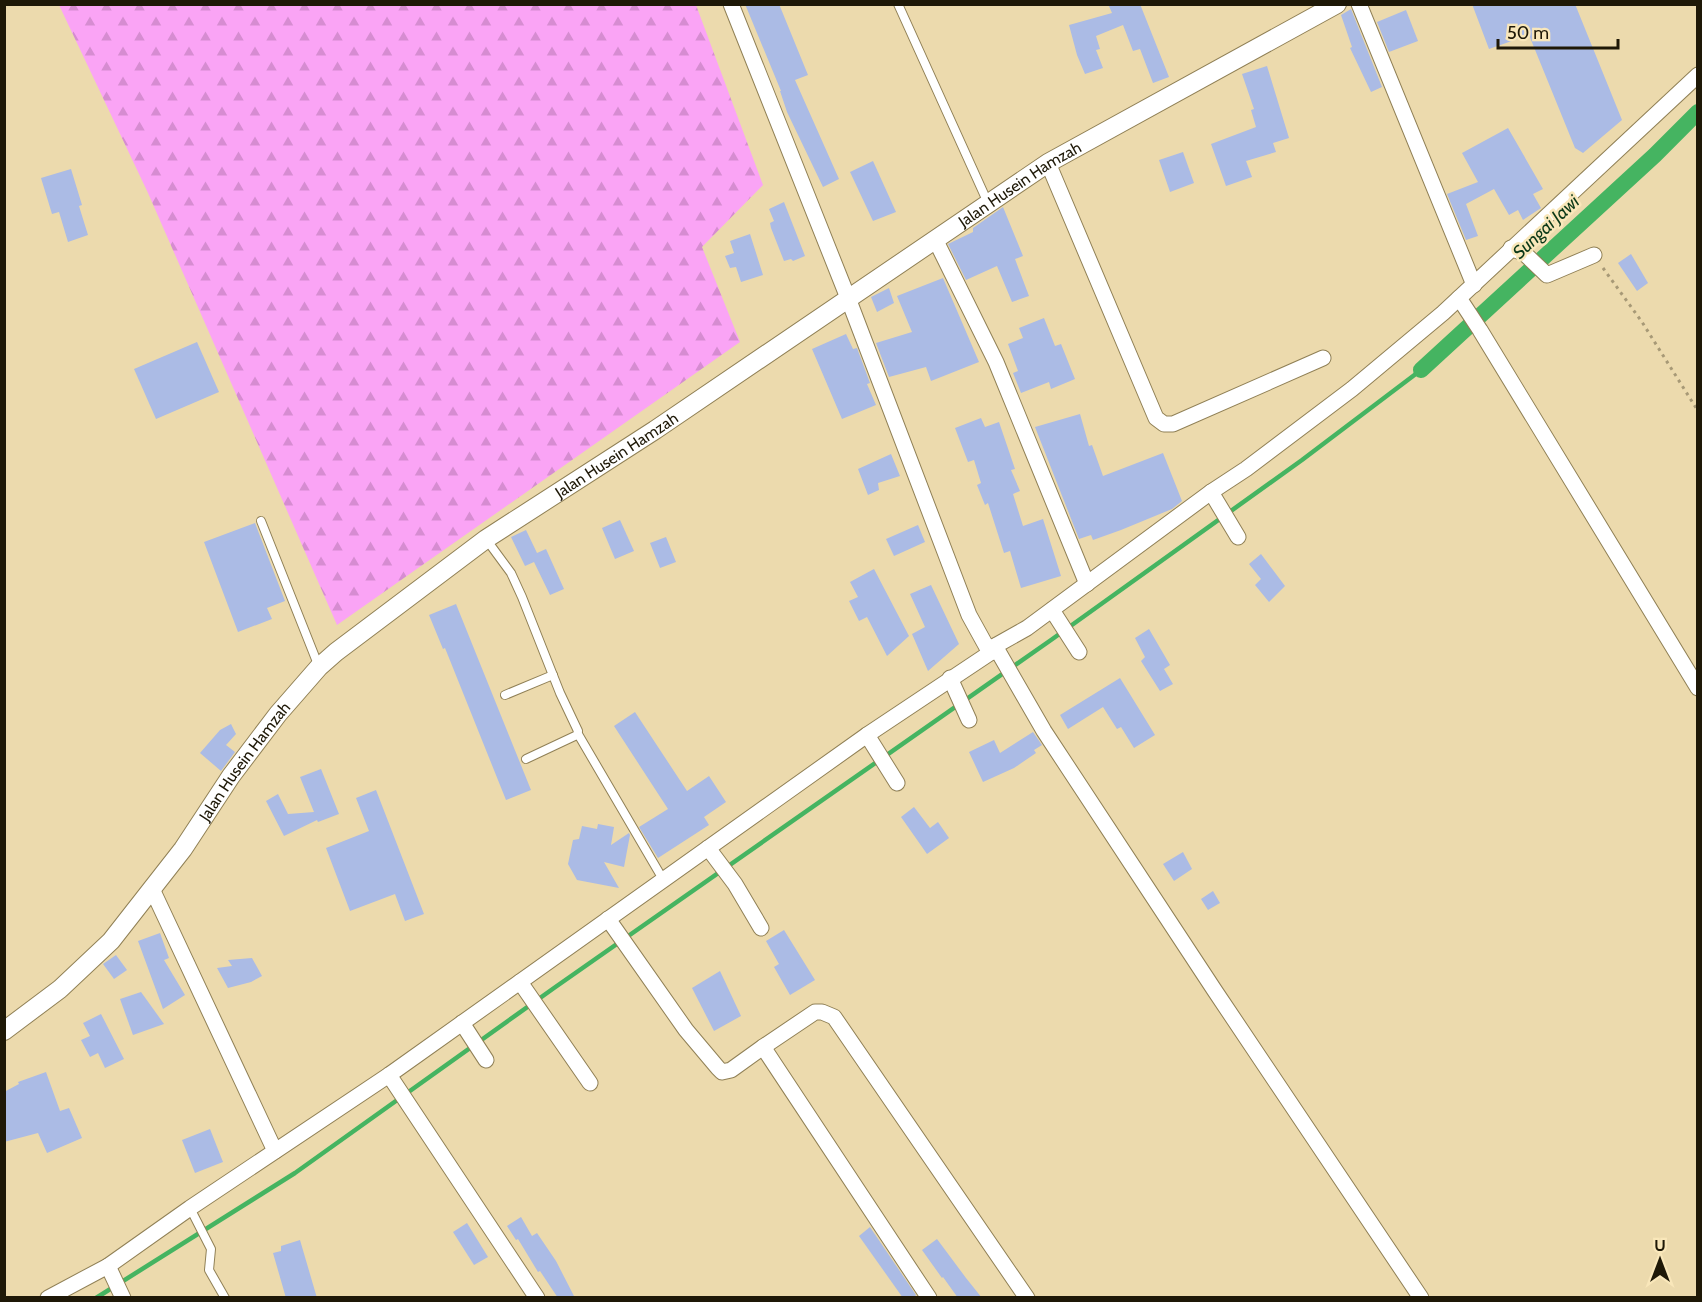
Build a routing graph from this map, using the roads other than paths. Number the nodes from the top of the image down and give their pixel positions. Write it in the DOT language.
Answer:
graph roads {
  1 [pos="731,4"];
  2 [pos="898,4"];
  3 [pos="1337,4"];
  4 [pos="1359,4"];
  5 [pos="1697,78"];
  6 [pos="1048,163"];
  7 [pos="988,203"];
  8 [pos="935,239"];
  9 [pos="1518,251"];
  10 [pos="1594,255"];
  11 [pos="1474,285"];
  12 [pos="848,298"];
  13 [pos="1461,301"];
  14 [pos="1323,358"];
  15 [pos="1214,496"];
  16 [pos="261,521"];
  17 [pos="1235,532"];
  18 [pos="486,539"];
  19 [pos="1087,584"];
  20 [pos="1055,614"];
  21 [pos="1076,648"];
  22 [pos="995,651"];
  23 [pos="320,668"];
  24 [pos="553,675"];
  25 [pos="952,681"];
  26 [pos="1698,688"];
  27 [pos="506,695"];
  28 [pos="967,715"];
  29 [pos="578,734"];
  30 [pos="869,738"];
  31 [pos="526,759"];
  32 [pos="894,778"];
  33 [pos="711,852"];
  34 [pos="664,881"];
  35 [pos="152,889"];
  36 [pos="612,924"];
  37 [pos="761,928"];
  38 [pos="522,986"];
  39 [pos="466,1029"];
  40 [pos="4,1031"];
  41 [pos="763,1047"];
  42 [pos="486,1060"];
  43 [pos="389,1076"];
  44 [pos="590,1083"];
  45 [pos="275,1151"];
  46 [pos="192,1211"];
  47 [pos="109,1267"];
  48 [pos="48,1298"];
  49 [pos="123,1298"];
  50 [pos="225,1298"];
  51 [pos="537,1298"];
  52 [pos="929,1298"];
  53 [pos="1027,1298"];
  54 [pos="1421,1298"];
  1 -- 12 [label="street"];
  2 -- 7 [label="lane"];
  3 -- 6 [label="street, Jalan Husein Hamzah"];
  4 -- 11 [label="street"];
  5 -- 9 [label="street"];
  6 -- 7 [label="street, Jalan Husein Hamzah"];
  6 -- 14 [label="street"];
  7 -- 8 [label="street, Jalan Husein Hamzah"];
  8 -- 12 [label="street, Jalan Husein Hamzah"];
  8 -- 19 [label="street"];
  9 -- 10 [label="street"];
  9 -- 11 [label="street"];
  11 -- 13 [label="street"];
  12 -- 18 [label="street, Jalan Husein Hamzah"];
  12 -- 22 [label="street"];
  13 -- 15 [label="street"];
  13 -- 26 [label="street"];
  15 -- 17 [label="street"];
  15 -- 19 [label="street"];
  16 -- 23 [label="lane"];
  18 -- 23 [label="street, Jalan Husein Hamzah"];
  18 -- 24 [label="lane"];
  19 -- 20 [label="street"];
  20 -- 21 [label="street"];
  20 -- 22 [label="street"];
  22 -- 25 [label="street"];
  22 -- 54 [label="street"];
  23 -- 35 [label="street, Jalan Husein Hamzah"];
  24 -- 27 [label="lane"];
  24 -- 29 [label="lane"];
  25 -- 28 [label="street"];
  25 -- 30 [label="street"];
  29 -- 31 [label="lane"];
  29 -- 34 [label="lane"];
  30 -- 32 [label="street"];
  30 -- 33 [label="street"];
  33 -- 34 [label="street"];
  33 -- 37 [label="street"];
  34 -- 36 [label="street"];
  35 -- 40 [label="street, Jalan Husein Hamzah"];
  35 -- 45 [label="street"];
  36 -- 38 [label="street"];
  36 -- 41 [label="street"];
  38 -- 39 [label="street"];
  38 -- 44 [label="street"];
  39 -- 42 [label="street"];
  39 -- 43 [label="street"];
  41 -- 52 [label="street"];
  41 -- 53 [label="street"];
  43 -- 45 [label="street"];
  43 -- 51 [label="street"];
  45 -- 46 [label="street"];
  46 -- 47 [label="street"];
  46 -- 50 [label="lane"];
  47 -- 48 [label="street"];
  47 -- 49 [label="street"];
}
